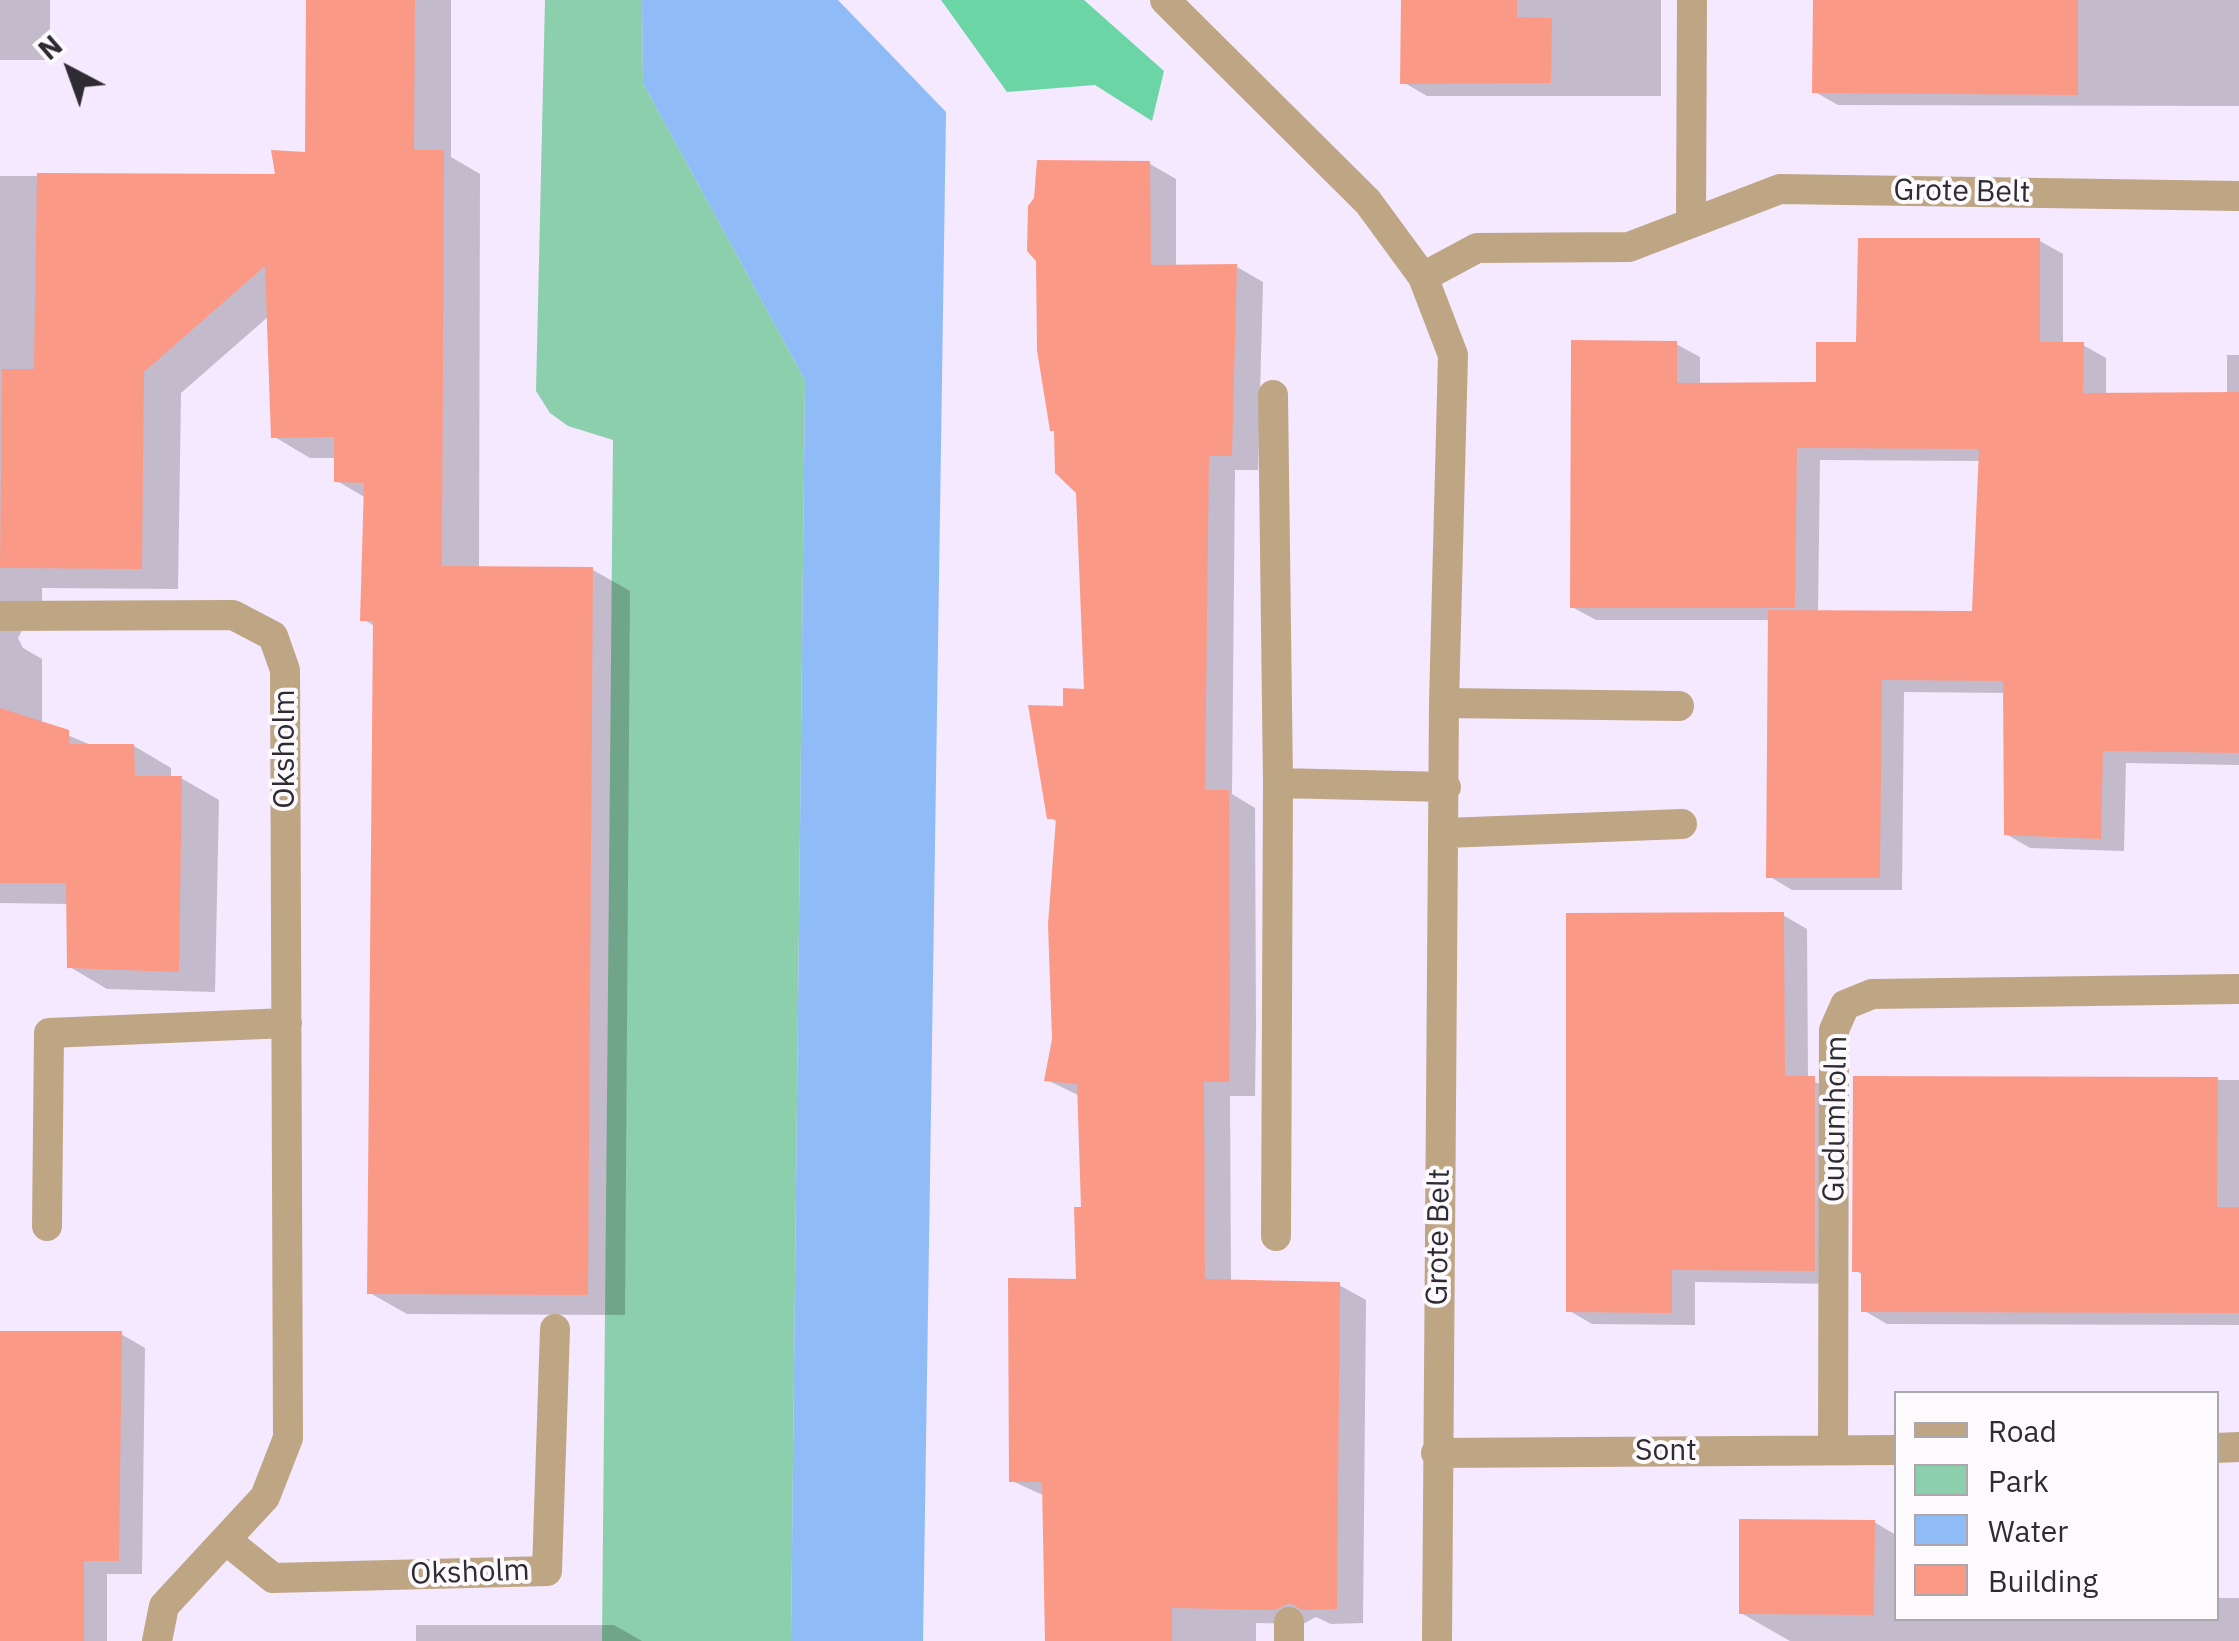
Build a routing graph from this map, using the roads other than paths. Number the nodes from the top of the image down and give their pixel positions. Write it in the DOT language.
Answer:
graph roads {
  1 [pos="1165,0"];
  2 [pos="1692,0"];
  3 [pos="2239,196"];
  4 [pos="1691,220"];
  5 [pos="1423,277"];
  6 [pos="1273,395"];
  7 [pos="0,616"];
  8 [pos="1444,703"];
  9 [pos="1679,706"];
  10 [pos="1278,783"];
  11 [pos="1446,787"];
  12 [pos="1682,824"];
  13 [pos="1445,832"];
  14 [pos="2239,988"];
  15 [pos="287,1023"];
  16 [pos="48,1226"];
  17 [pos="1276,1236"];
  18 [pos="554,1329"];
  19 [pos="1833,1450"];
  20 [pos="1894,1450"];
  21 [pos="1436,1453"];
  22 [pos="226,1540"];
  23 [pos="157,1641"];
  24 [pos="1438,1641"];
  1 -- 5 [label="street, Grote Belt"];
  2 -- 4 [label="street"];
  3 -- 4 [label="street, Grote Belt"];
  4 -- 5 [label="street, Grote Belt"];
  5 -- 8 [label="street, Grote Belt"];
  6 -- 10 [label="street"];
  7 -- 15 [label="street, Oksholm"];
  8 -- 9 [label="street"];
  8 -- 11 [label="street, Grote Belt"];
  10 -- 11 [label="street"];
  10 -- 17 [label="street"];
  11 -- 13 [label="street, Grote Belt"];
  12 -- 13 [label="street"];
  13 -- 21 [label="street, Grote Belt"];
  14 -- 19 [label="street, Gudumholm"];
  15 -- 16 [label="street"];
  15 -- 22 [label="street, Oksholm"];
  18 -- 22 [label="street, Oksholm"];
  19 -- 20 [label="street, Sont"];
  19 -- 21 [label="street, Sont"];
  21 -- 24 [label="street, Grote Belt"];
  22 -- 23 [label="street, Oksholm"];
}
